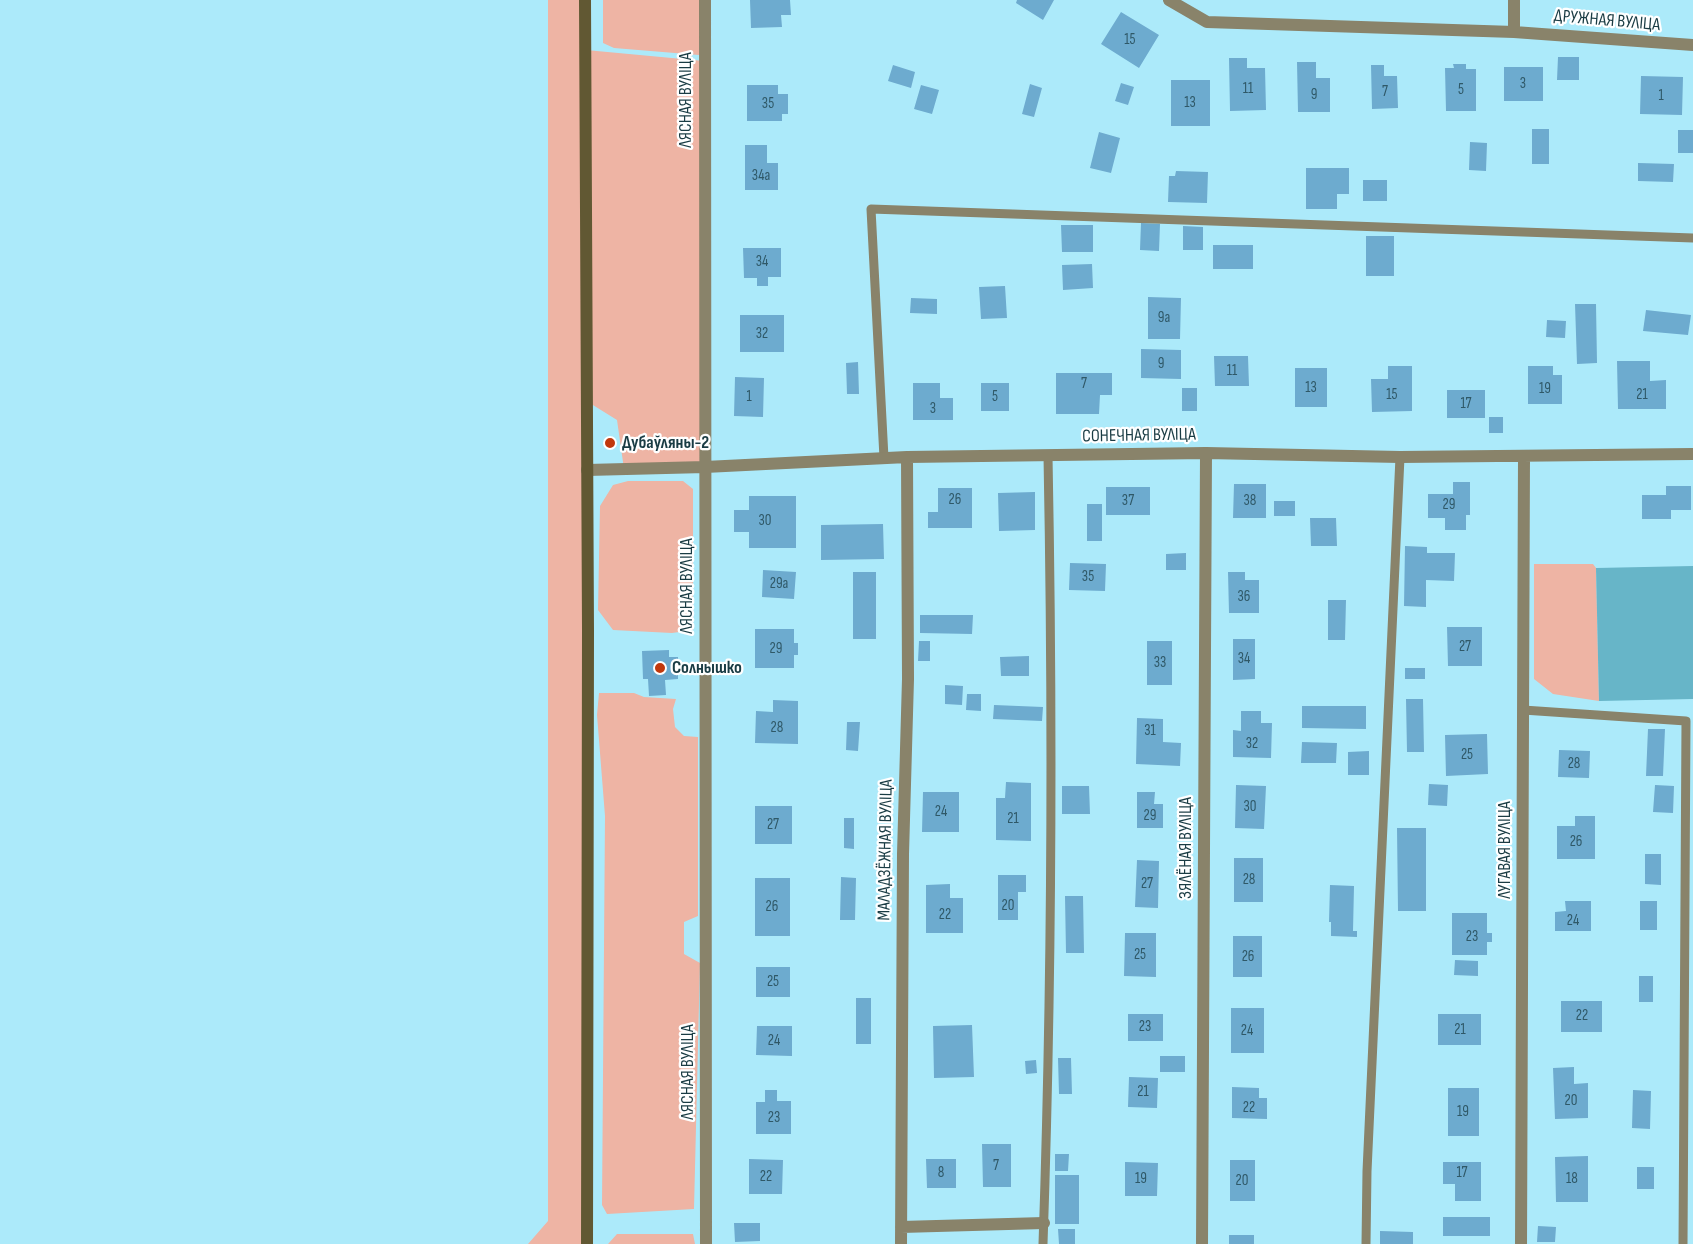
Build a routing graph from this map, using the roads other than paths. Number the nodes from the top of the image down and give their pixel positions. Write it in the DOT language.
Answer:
graph roads {
  1 [pos="585,0"];
  2 [pos="705,0"];
  3 [pos="1169,0"];
  4 [pos="1514,0"];
  5 [pos="1514,32"];
  6 [pos="1693,45"];
  7 [pos="1693,238"];
  8 [pos="1206,453"];
  9 [pos="1693,454"];
  10 [pos="1048,456"];
  11 [pos="1524,456"];
  12 [pos="907,457"];
  13 [pos="1400,457"];
  14 [pos="884,458"];
  15 [pos="705,467"];
  16 [pos="587,470"];
  17 [pos="1523,710"];
  18 [pos="1044,1223"];
  19 [pos="901,1227"];
  20 [pos="588,1244"];
  21 [pos="706,1244"];
  22 [pos="901,1244"];
  23 [pos="1043,1244"];
  24 [pos="1202,1244"];
  25 [pos="1366,1244"];
  26 [pos="1521,1244"];
  27 [pos="1683,1244"];
  1 -- 16 [label="main road"];
  2 -- 15 [label="street, ЛЯСНАЯ ВУЛІЦА"];
  3 -- 5 [label="street, ДРУЖНАЯ ВУЛІЦА"];
  4 -- 5 [label="street"];
  5 -- 6 [label="street, ДРУЖНАЯ ВУЛІЦА"];
  7 -- 14 [label="lane"];
  8 -- 10 [label="street, СОНЕЧНАЯ ВУЛІЦА"];
  8 -- 13 [label="street, СОНЕЧНАЯ ВУЛІЦА"];
  8 -- 24 [label="street, ЗЯЛЁНАЯ ВУЛІЦА"];
  9 -- 11 [label="street, СОНЕЧНАЯ ВУЛІЦА"];
  10 -- 12 [label="street, СОНЕЧНАЯ ВУЛІЦА"];
  10 -- 18 [label="lane"];
  11 -- 13 [label="street, СОНЕЧНАЯ ВУЛІЦА"];
  11 -- 17 [label="street, ЛУГАВАЯ ВУЛІЦА"];
  12 -- 14 [label="street, СОНЕЧНАЯ ВУЛІЦА"];
  12 -- 19 [label="street, МАЛАДЗЁЖНАЯ ВУЛІЦА"];
  13 -- 25 [label="lane"];
  14 -- 15 [label="street, СОНЕЧНАЯ ВУЛІЦА"];
  15 -- 16 [label="street, СОНЕЧНАЯ ВУЛІЦА"];
  15 -- 21 [label="street, ЛЯСНАЯ ВУЛІЦА"];
  16 -- 20 [label="main road"];
  17 -- 26 [label="street, ЛУГАВАЯ ВУЛІЦА"];
  17 -- 27 [label="lane"];
  18 -- 19 [label="street"];
  18 -- 23 [label="lane"];
  19 -- 22 [label="street, МАЛАДЗЁЖНАЯ ВУЛІЦА"];
}
